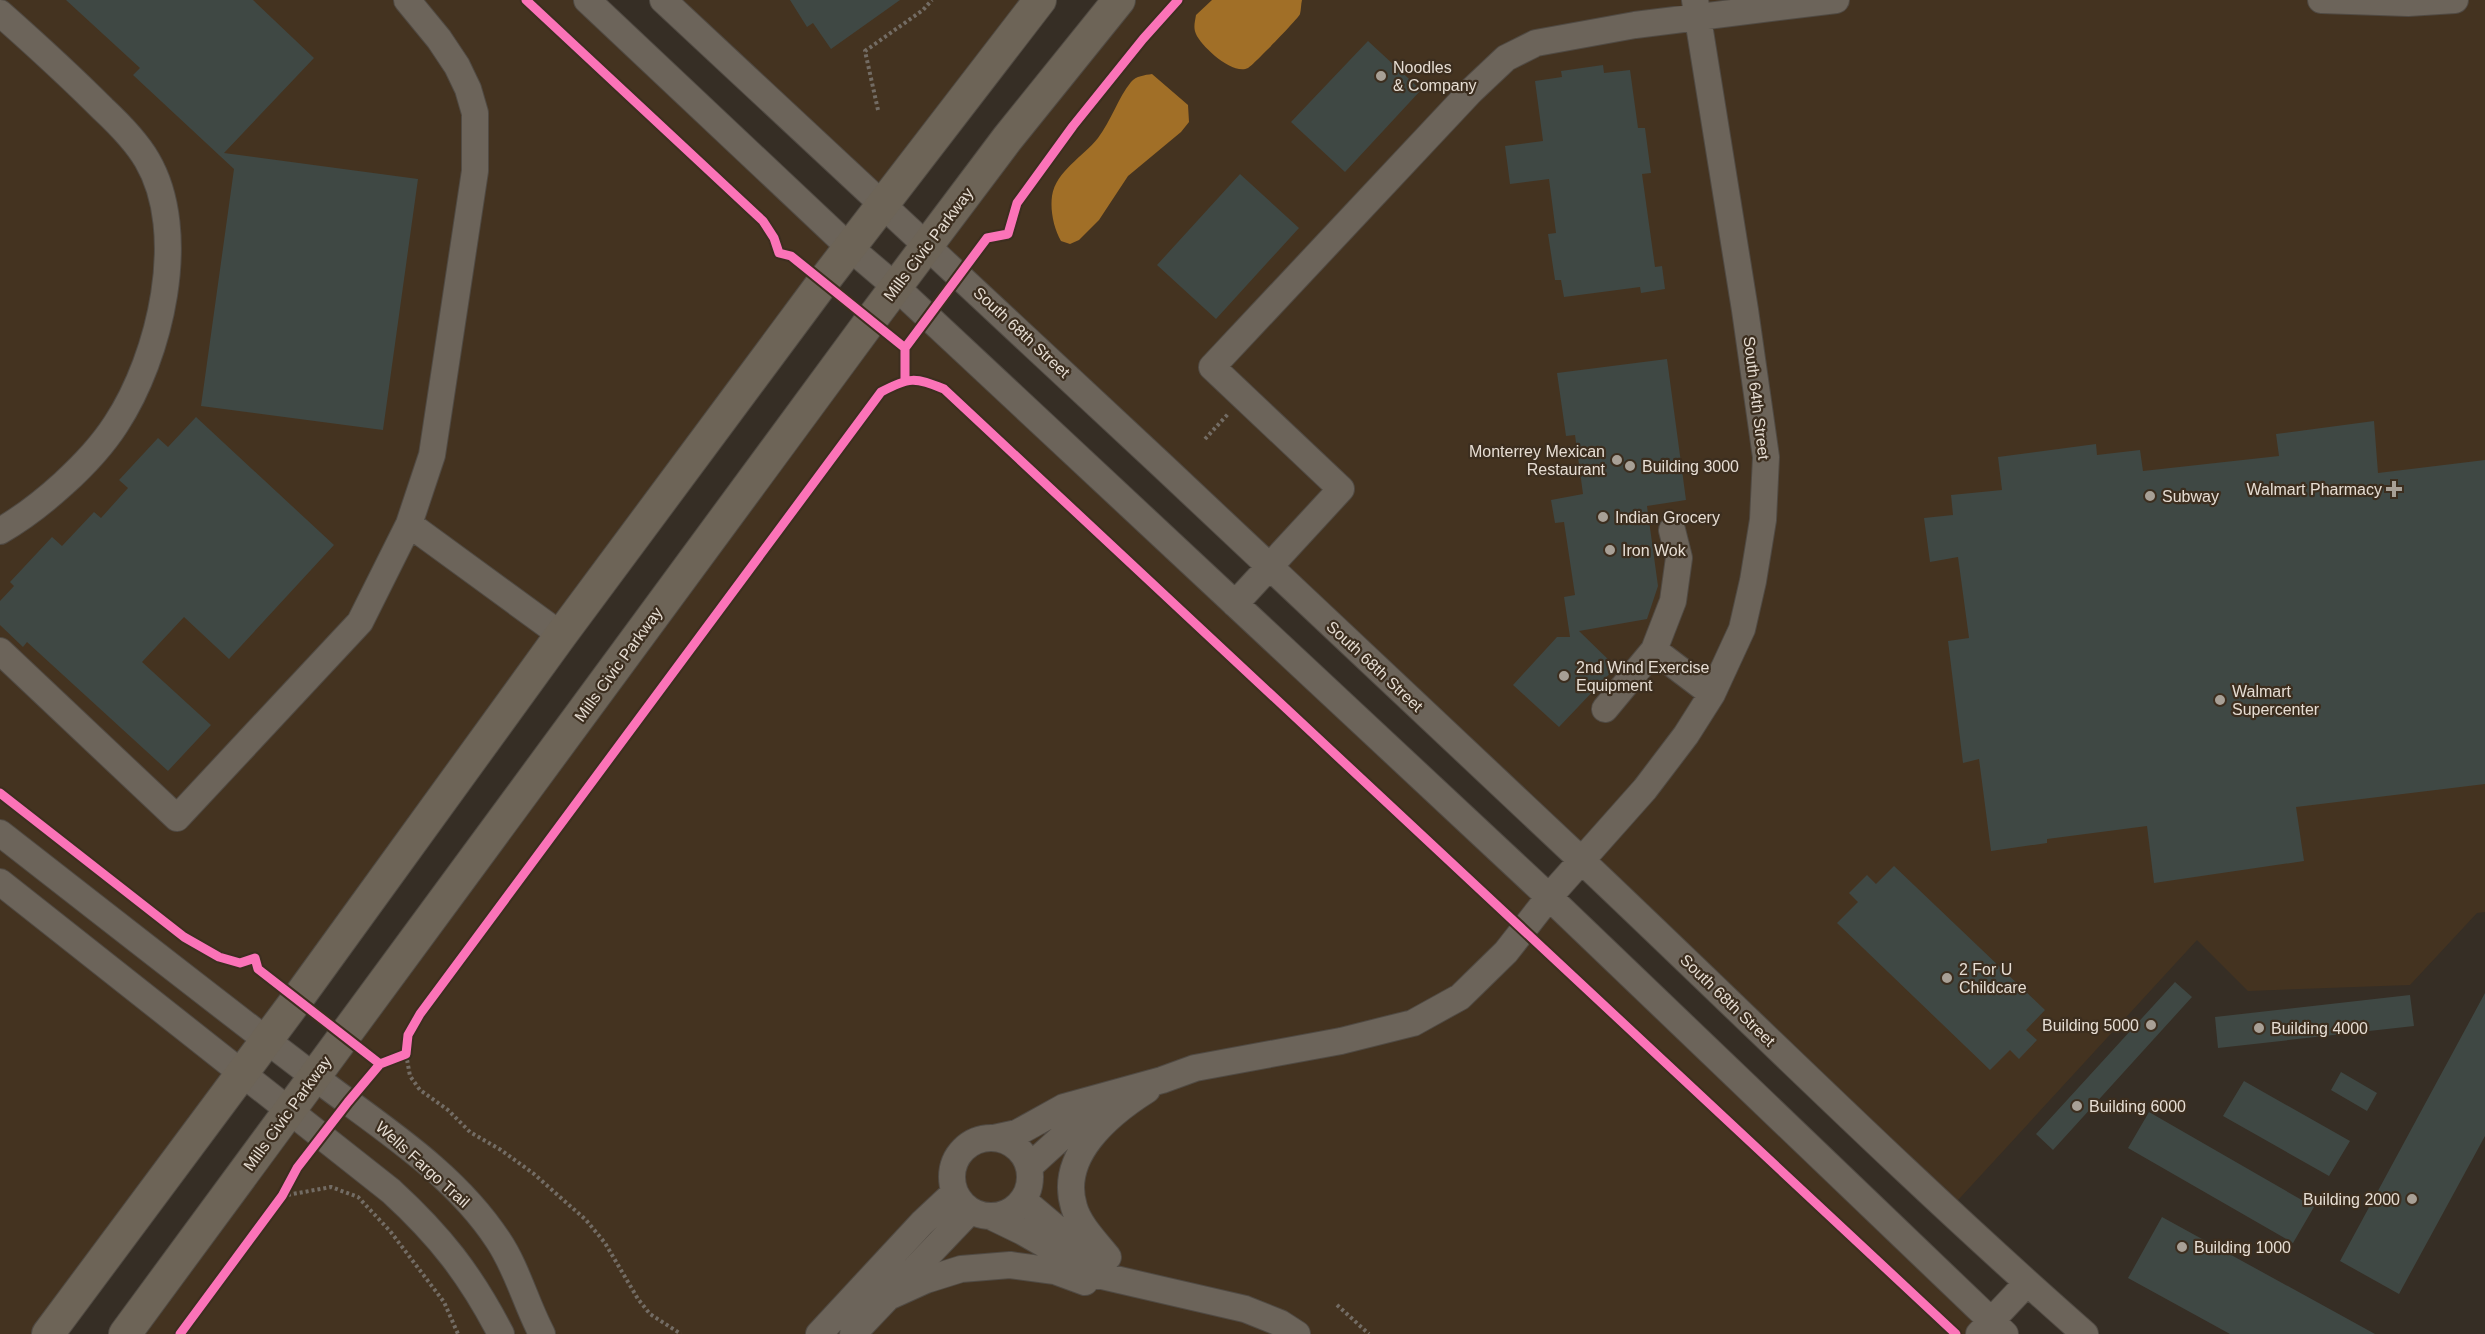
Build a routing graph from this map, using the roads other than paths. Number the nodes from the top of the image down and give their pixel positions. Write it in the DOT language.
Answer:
graph roads {
  1 [pos="407,0"];
  2 [pos="587,0"];
  3 [pos="663,0"];
  4 [pos="1040,0"];
  5 [pos="1119,0"];
  6 [pos="1836,0"];
  7 [pos="2321,0"];
  8 [pos="2455,0"];
  9 [pos="1694,6"];
  10 [pos="0,13"];
  11 [pos="883,203"];
  12 [pos="928,245"];
  13 [pos="849,247"];
  14 [pos="896,287"];
  15 [pos="409,524"];
  16 [pos="1672,530"];
  17 [pos="0,531"];
  18 [pos="1269,566"];
  19 [pos="1234,604"];
  20 [pos="561,635"];
  21 [pos="1654,650"];
  22 [pos="0,651"];
  23 [pos="1712,694"];
  24 [pos="1605,708"];
  25 [pos="0,833"];
  26 [pos="1582,861"];
  27 [pos="0,882"];
  28 [pos="1549,897"];
  29 [pos="267,1040"];
  30 [pos="243,1072"];
  31 [pos="314,1077"];
  32 [pos="1162,1080"];
  33 [pos="291,1109"];
  34 [pos="994,1138"];
  35 [pos="1029,1167"];
  36 [pos="1023,1200"];
  37 [pos="972,1207"];
  38 [pos="1107,1257"];
  39 [pos="517,1280"];
  40 [pos="2027,1283"];
  41 [pos="1157,1288"];
  42 [pos="884,1299"];
  43 [pos="1992,1330"];
  44 [pos="48,1334"];
  45 [pos="125,1334"];
  46 [pos="501,1334"];
  47 [pos="542,1334"];
  48 [pos="558,1334"];
  49 [pos="819,1334"];
  50 [pos="853,1334"];
  51 [pos="1297,1334"];
  52 [pos="2085,1334"];
  1 -- 15 [label="street"];
  2 -- 13 [label="street"];
  3 -- 11 [label="street, South 68th Street"];
  4 -- 11 [label="main road"];
  5 -- 12 [label="main road, Mills Civic Parkway"];
  6 -- 9 [label="street"];
  7 -- 8 [label="street"];
  9 -- 18 [label="street"];
  9 -- 23 [label="street, South 64th Street"];
  10 -- 17 [label="street"];
  11 -- 12 [label="street, South 68th Street"];
  11 -- 13 [label="main road"];
  12 -- 14 [label="main road, Mills Civic Parkway"];
  12 -- 18 [label="street, South 68th Street"];
  13 -- 14 [label="street"];
  13 -- 20 [label="main road"];
  14 -- 19 [label="street"];
  14 -- 31 [label="main road, Mills Civic Parkway"];
  15 -- 20 [label="street"];
  15 -- 22 [label="street"];
  16 -- 21 [label="street"];
  18 -- 19 [label="street"];
  18 -- 26 [label="street, South 68th Street"];
  19 -- 28 [label="street"];
  20 -- 29 [label="main road"];
  21 -- 23 [label="street"];
  21 -- 24 [label="street"];
  23 -- 26 [label="street, South 64th Street"];
  25 -- 29 [label="street, Wells Fargo Trail"];
  26 -- 28 [label="street, South 64th Street"];
  26 -- 40 [label="street, South 68th Street"];
  27 -- 30 [label="street"];
  28 -- 32 [label="street, South 64th Street"];
  28 -- 43 [label="street"];
  29 -- 30 [label="main road"];
  29 -- 31 [label="street, Wells Fargo Trail"];
  30 -- 33 [label="street"];
  30 -- 44 [label="main road"];
  31 -- 33 [label="main road, Mills Civic Parkway"];
  31 -- 39 [label="street, Wells Fargo Trail"];
  32 -- 34 [label="street"];
  32 -- 35 [label="street"];
  32 -- 38 [label="street"];
  33 -- 45 [label="main road, Mills Civic Parkway"];
  33 -- 46 [label="street"];
  34 -- 35 [label="street"];
  34 -- 37 [label="street"];
  35 -- 36 [label="street"];
  36 -- 37 [label="street"];
  36 -- 38 [label="street"];
  37 -- 41 [label="street"];
  37 -- 42 [label="street"];
  37 -- 49 [label="street"];
  38 -- 41 [label="street"];
  39 -- 47 [label="street, Wells Fargo Trail"];
  39 -- 48 [label="street"];
  40 -- 43 [label="street"];
  40 -- 52 [label="street, South 68th Street"];
  41 -- 42 [label="street"];
  41 -- 51 [label="street"];
  42 -- 50 [label="street"];
}
